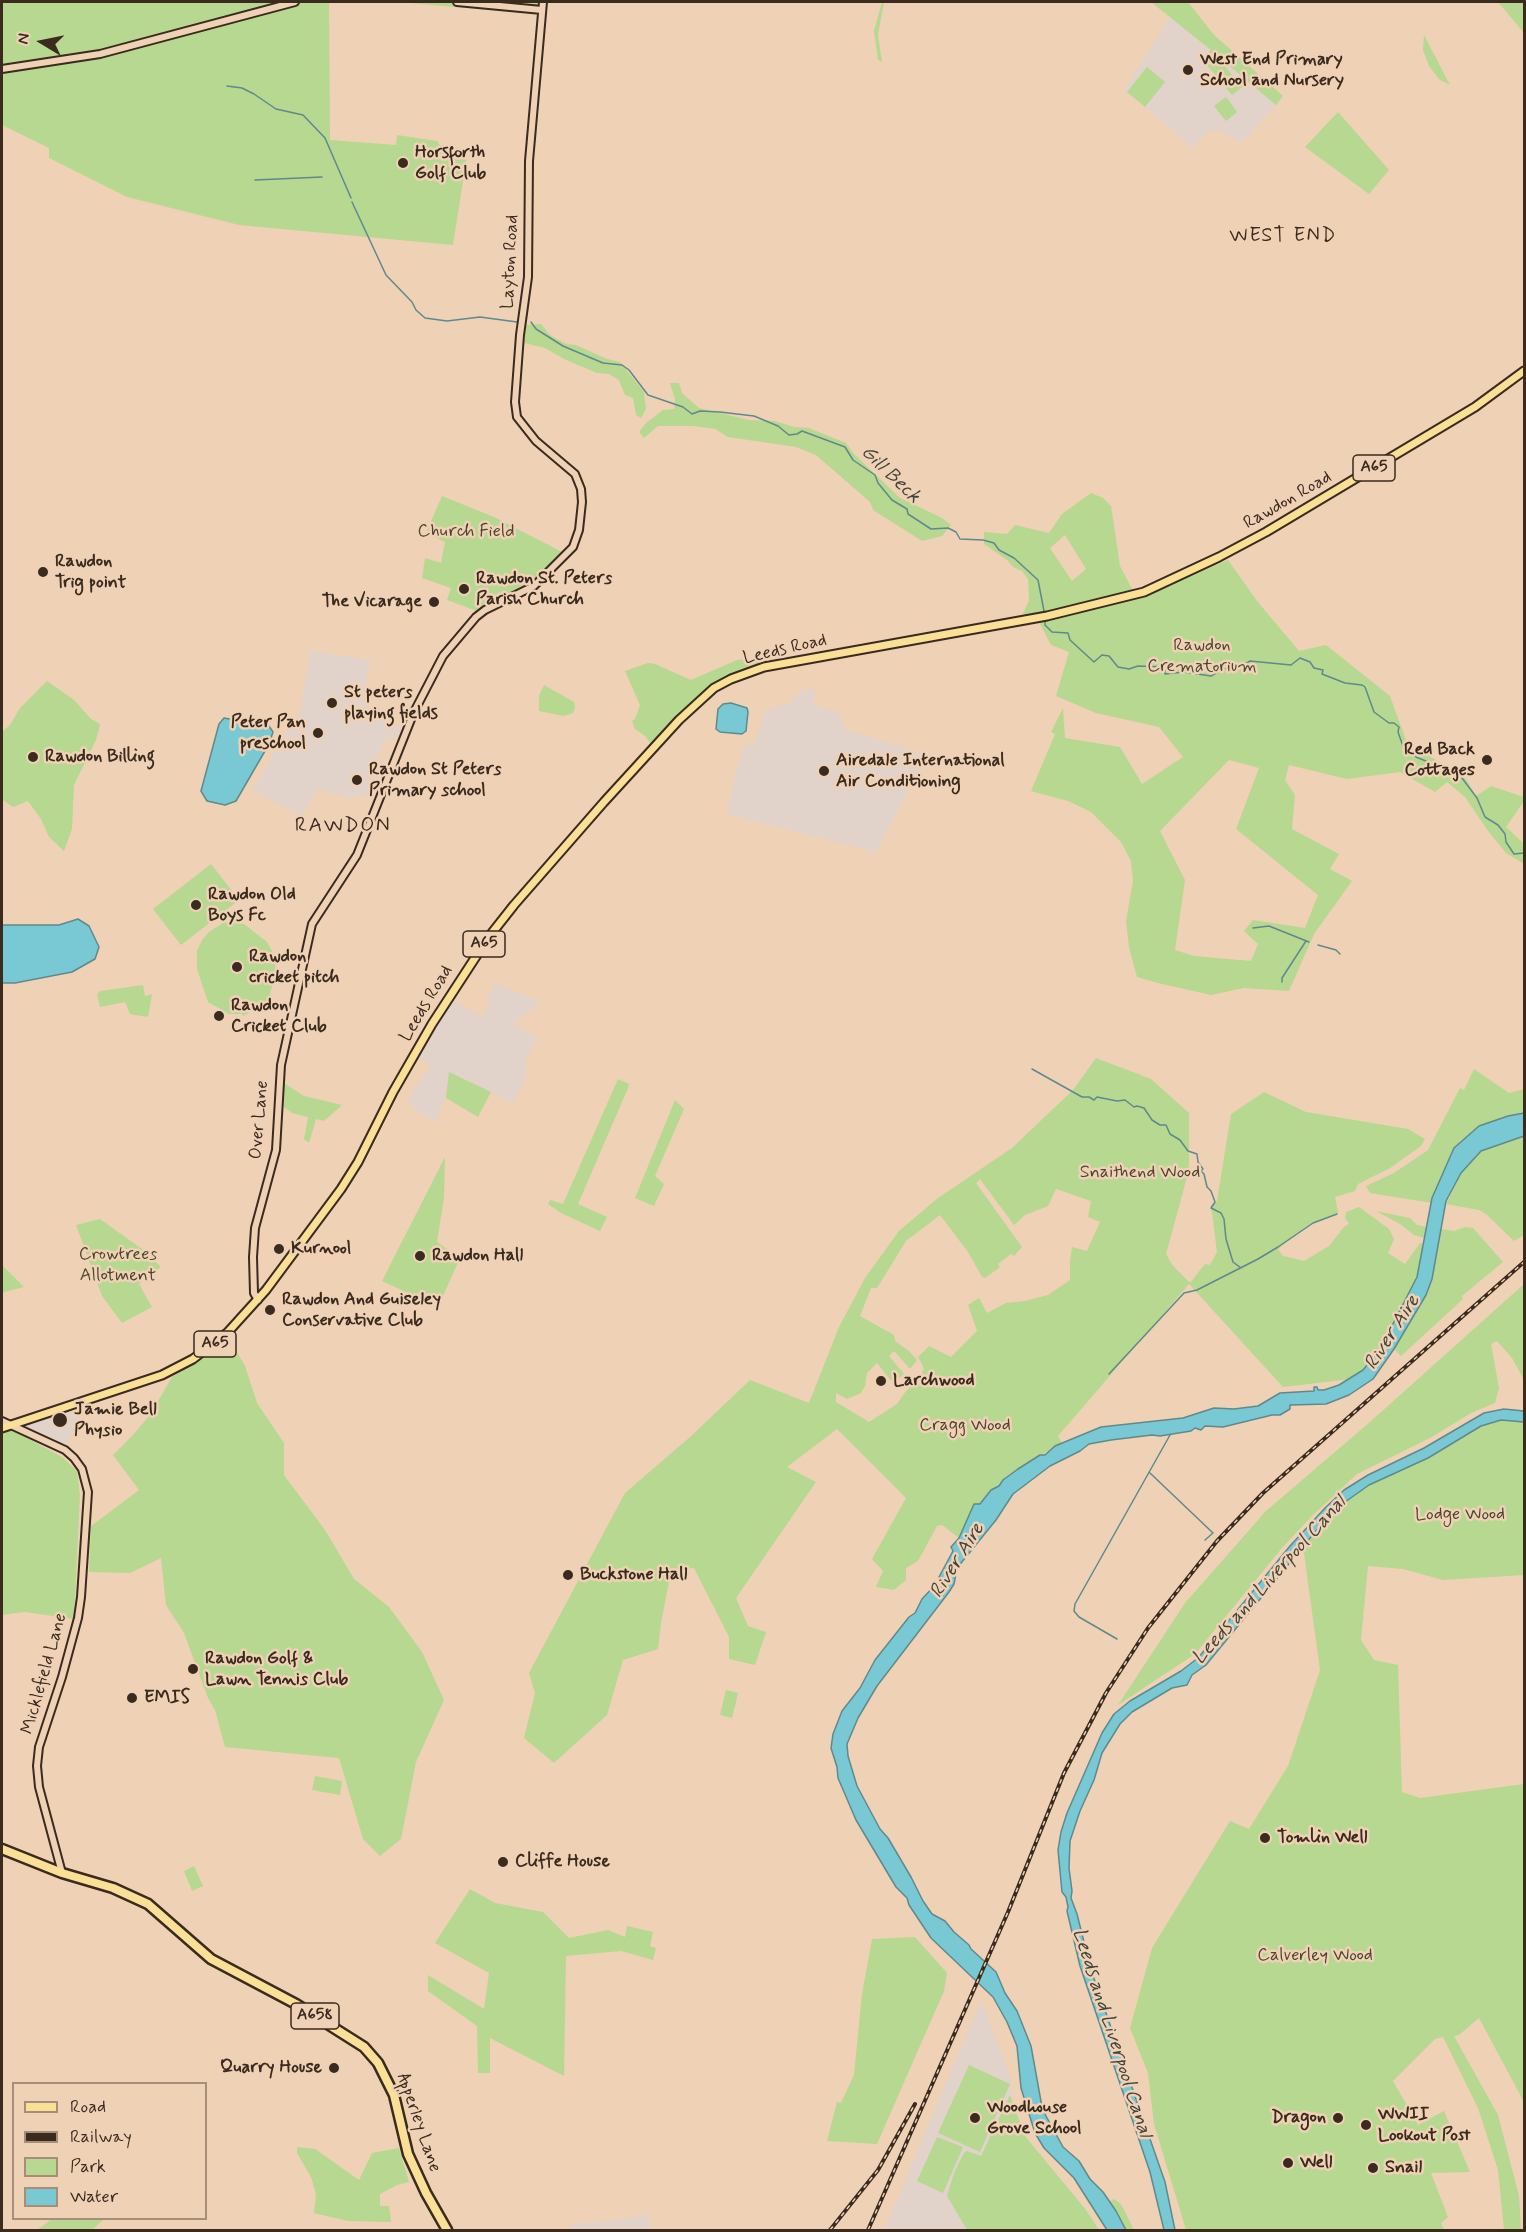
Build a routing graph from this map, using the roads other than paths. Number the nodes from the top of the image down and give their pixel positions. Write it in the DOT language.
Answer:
graph roads {
  1 [pos="295,2"];
  2 [pos="457,2"];
  3 [pos="543,2"];
  4 [pos="542,10"];
  5 [pos="2,69"];
  6 [pos="1524,371"];
  7 [pos="581,489"];
  8 [pos="1047,616"];
  9 [pos="258,1300"];
  10 [pos="31,1417"];
  11 [pos="2,1421"];
  12 [pos="11,1424"];
  13 [pos="2,1428"];
  14 [pos="30,1432"];
  15 [pos="2,1849"];
  16 [pos="59,1862"];
  17 [pos="62,1873"];
  18 [pos="72,1876"];
  19 [pos="447,2230"];
  1 -- 5 [label="street"];
  2 -- 4 [label="street"];
  3 -- 4 [label="street, Layton Road"];
  4 -- 7 [label="street, Layton Road"];
  6 -- 8 [label="main road, Rawdon Road / A65"];
  7 -- 9 [label="street, Over Lane"];
  8 -- 9 [label="main road, Leeds Road / A65"];
  9 -- 10 [label="main road, Leeds Road / A65"];
  10 -- 12 [label="main road, Leeds Road / A65"];
  10 -- 14 [label="street"];
  11 -- 12 [label="street, Micklefield Lane"];
  12 -- 13 [label="main road, A65"];
  12 -- 14 [label="street, Micklefield Lane"];
  14 -- 16 [label="street, Micklefield Lane"];
  15 -- 17 [label="highway, Apperley Lane / A658"];
  16 -- 17 [label="street, Micklefield Lane"];
  16 -- 18 [label="street, Micklefield Lane"];
  17 -- 18 [label="highway, Apperley Lane / A658"];
  18 -- 19 [label="highway, Apperley Lane / A658"];
}
